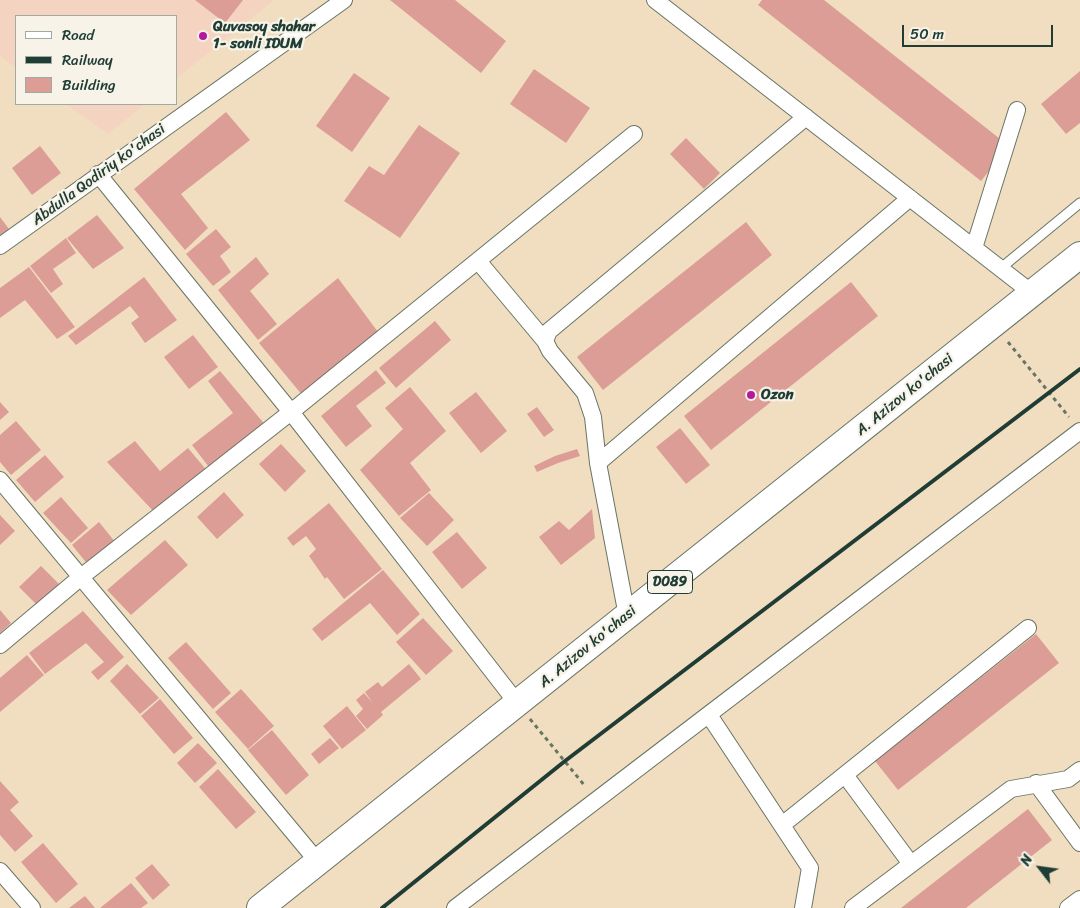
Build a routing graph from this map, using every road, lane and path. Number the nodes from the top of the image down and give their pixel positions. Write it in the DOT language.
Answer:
graph roads {
  1 [pos="344,0"];
  2 [pos="664,2"];
  3 [pos="1017,110"];
  4 [pos="806,117"];
  5 [pos="634,134"];
  6 [pos="98,174"];
  7 [pos="910,198"];
  8 [pos="1080,203"];
  9 [pos="0,246"];
  10 [pos="974,248"];
  11 [pos="1080,255"];
  12 [pos="478,260"];
  13 [pos="1000,268"];
  14 [pos="1032,293"];
  15 [pos="994,324"];
  16 [pos="545,341"];
  17 [pos="291,412"];
  18 [pos="1077,427"];
  19 [pos="598,463"];
  20 [pos="0,480"];
  21 [pos="80,576"];
  22 [pos="627,616"];
  23 [pos="1028,628"];
  24 [pos="0,645"];
  25 [pos="517,703"];
  26 [pos="709,715"];
  27 [pos="1080,770"];
  28 [pos="845,775"];
  29 [pos="1036,783"];
  30 [pos="597,800"];
  31 [pos="782,825"];
  32 [pos="1080,843"];
  33 [pos="318,862"];
  34 [pos="911,864"];
  35 [pos="0,871"];
  36 [pos="1080,899"];
  37 [pos="32,908"];
  38 [pos="260,908"];
  39 [pos="455,908"];
  40 [pos="803,908"];
  41 [pos="853,908"];
  42 [pos="1068,908"];
  1 -- 6 [label="street, Abdulla Qodiriy ko'chasi"];
  2 -- 4 [label="street"];
  3 -- 10 [label="street"];
  4 -- 7 [label="street"];
  4 -- 16 [label="street"];
  5 -- 12 [label="street"];
  6 -- 9 [label="street, Abdulla Qodiriy ko'chasi"];
  6 -- 17 [label="street"];
  7 -- 10 [label="street"];
  7 -- 19 [label="street"];
  8 -- 13 [label="lane"];
  10 -- 13 [label="street"];
  11 -- 14 [label="main road, A. Azizov ko'chasi / D089"];
  12 -- 16 [label="street"];
  12 -- 17 [label="street"];
  13 -- 14 [label="street"];
  14 -- 15 [label="main road, A. Azizov ko'chasi / D089"];
  15 -- 18 [label="path"];
  15 -- 22 [label="main road, A. Azizov ko'chasi / D089"];
  16 -- 19 [label="street"];
  17 -- 21 [label="street"];
  17 -- 25 [label="street"];
  18 -- 26 [label="street"];
  19 -- 22 [label="street"];
  20 -- 21 [label="street"];
  21 -- 24 [label="street"];
  21 -- 33 [label="street"];
  22 -- 25 [label="main road, A. Azizov ko'chasi / D089"];
  23 -- 28 [label="street"];
  25 -- 30 [label="path"];
  25 -- 33 [label="main road, A. Azizov ko'chasi / D089"];
  26 -- 30 [label="street"];
  26 -- 31 [label="street"];
  27 -- 29 [label="street"];
  28 -- 31 [label="street"];
  28 -- 34 [label="street"];
  29 -- 32 [label="street"];
  29 -- 34 [label="street"];
  30 -- 39 [label="street"];
  31 -- 40 [label="street"];
  33 -- 38 [label="main road, A. Azizov ko'chasi / D089"];
  34 -- 41 [label="street"];
  35 -- 37 [label="street"];
  36 -- 42 [label="street"];
}
